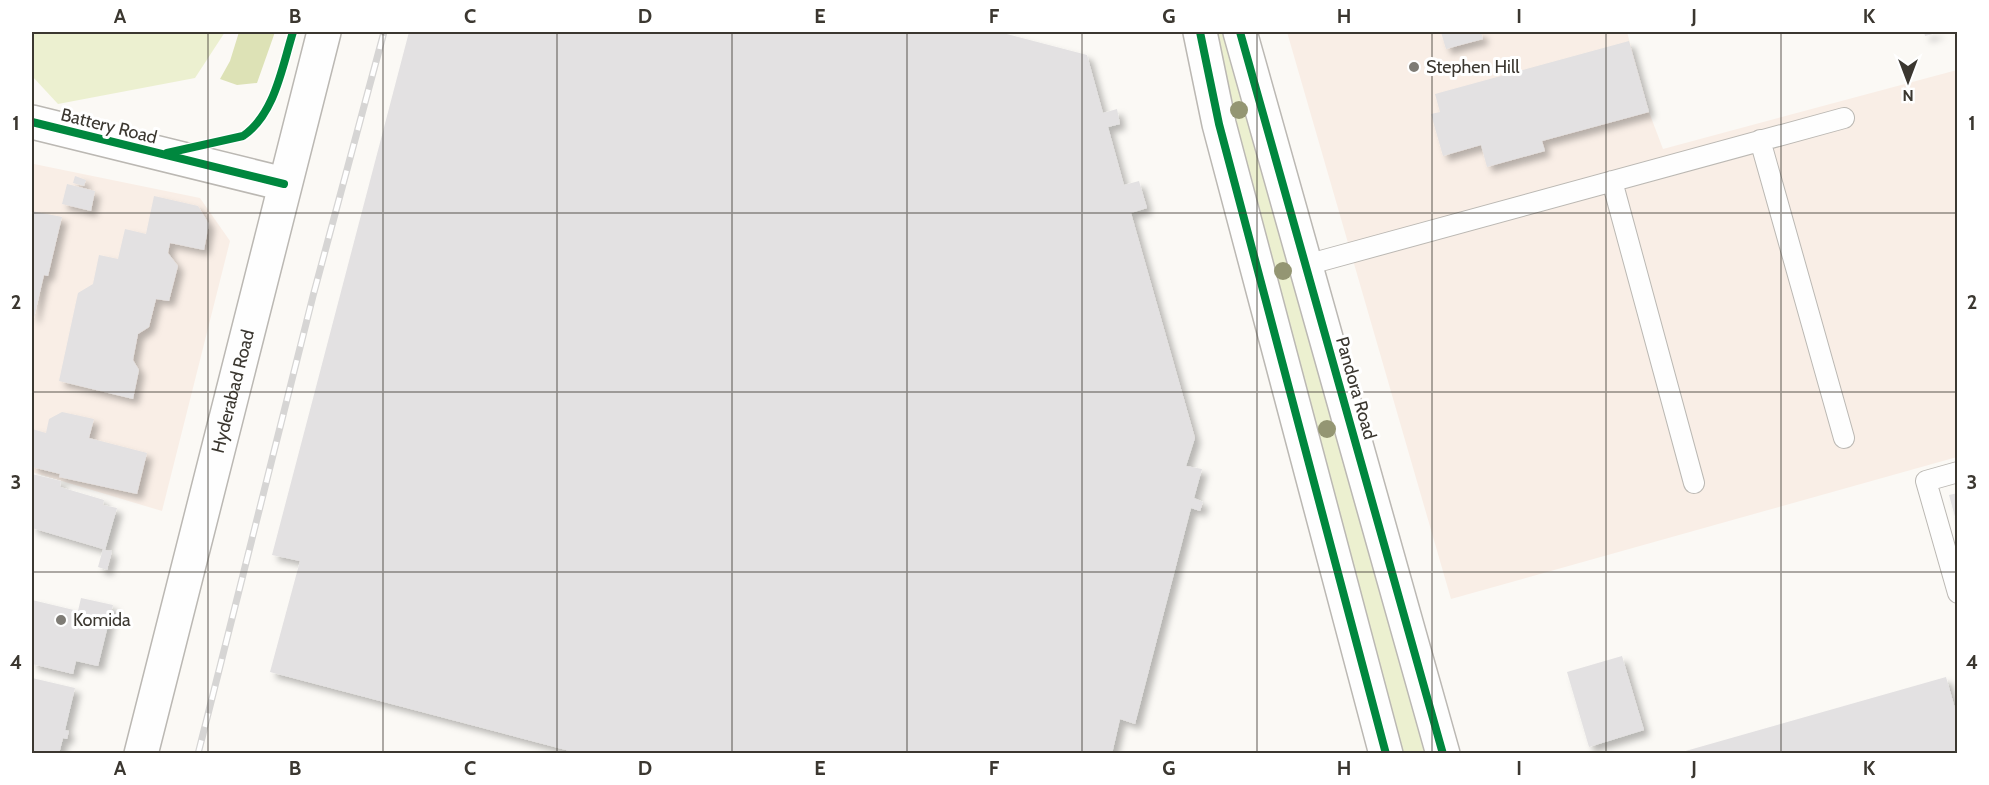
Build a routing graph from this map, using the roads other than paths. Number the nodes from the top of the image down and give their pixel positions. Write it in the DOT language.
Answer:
graph roads {
  1 [pos="324,32"];
  2 [pos="1200,32"];
  3 [pos="1240,32"];
  4 [pos="1844,118"];
  5 [pos="32,122"];
  6 [pos="1760,141"];
  7 [pos="1612,181"];
  8 [pos="284,184"];
  9 [pos="1306,265"];
  10 [pos="1844,438"];
  11 [pos="1958,472"];
  12 [pos="1694,483"];
  13 [pos="1958,593"];
  14 [pos="141,753"];
  15 [pos="1386,753"];
  16 [pos="1443,753"];
  1 -- 8 [label="main road, Hyderabad Road"];
  2 -- 15 [label="main road"];
  3 -- 9 [label="main road, Pandora Road"];
  4 -- 6 [label="lane"];
  5 -- 8 [label="main road, Battery Road"];
  6 -- 7 [label="lane"];
  6 -- 10 [label="lane"];
  7 -- 9 [label="lane"];
  7 -- 12 [label="lane"];
  8 -- 14 [label="main road, Hyderabad Road"];
  9 -- 16 [label="main road, Pandora Road"];
  11 -- 13 [label="lane"];
}
